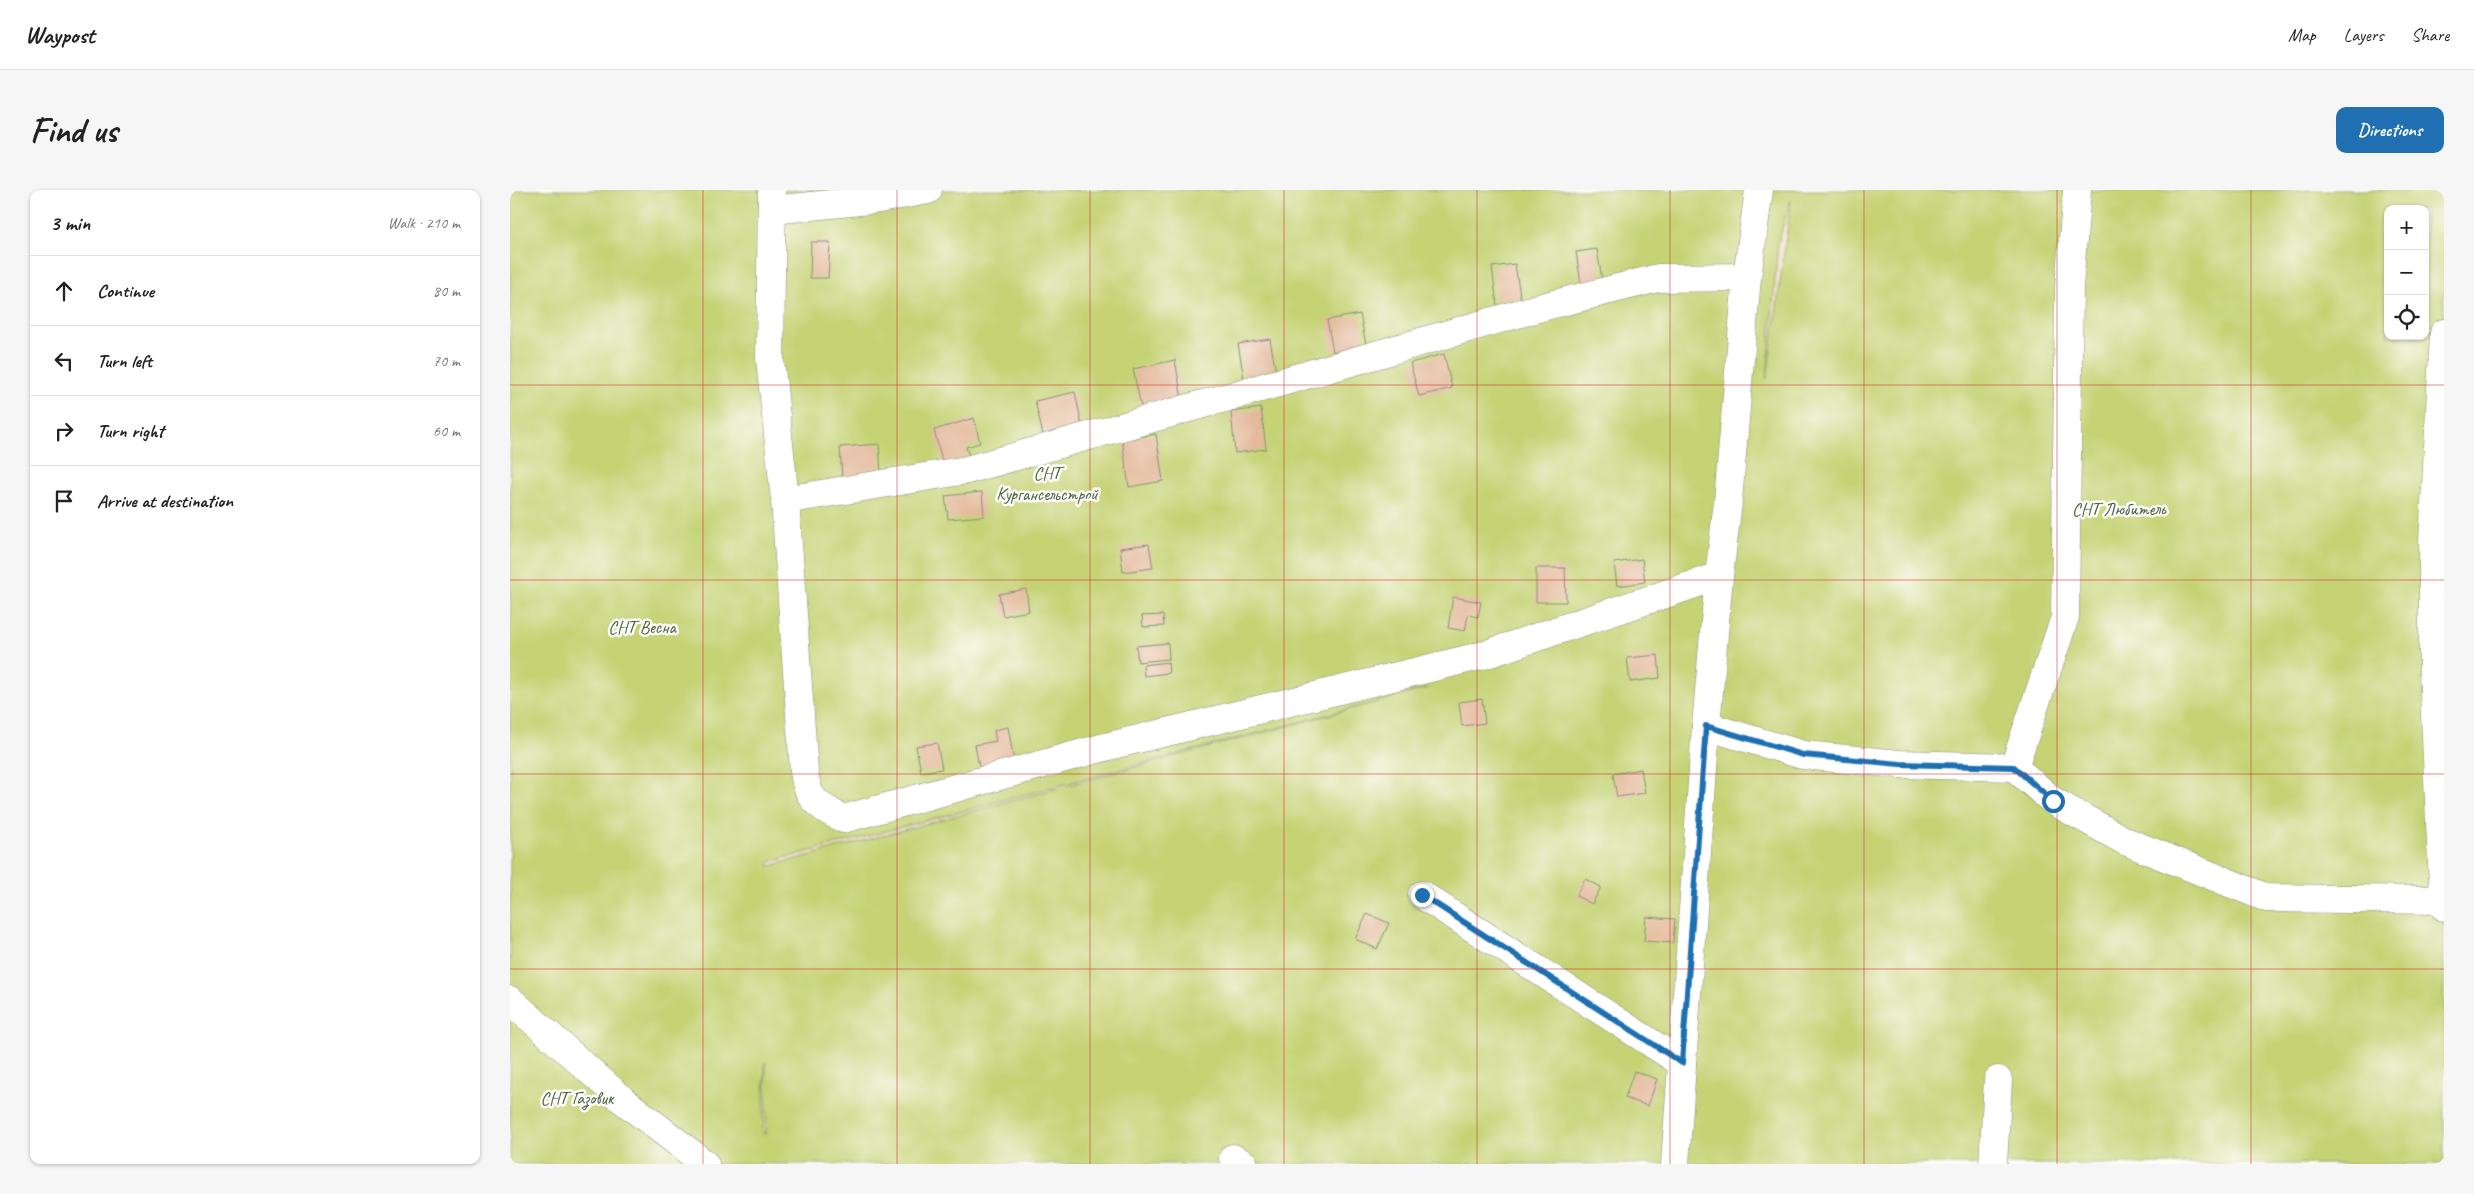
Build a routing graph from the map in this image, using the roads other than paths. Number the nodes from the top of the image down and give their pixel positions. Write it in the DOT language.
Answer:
graph roads {
  1 [pos="928,190"];
  2 [pos="1759,190"];
  3 [pos="2077,190"];
  4 [pos="773,200"];
  5 [pos="1747,277"];
  6 [pos="2444,333"];
  7 [pos="785,500"];
  8 [pos="1719,576"];
  9 [pos="1706,726"];
  10 [pos="2014,767"];
  11 [pos="1422,895"];
  12 [pos="2444,900"];
  13 [pos="2444,907"];
  14 [pos="510,1000"];
  15 [pos="1682,1063"];
  16 [pos="1998,1080"];
  17 [pos="705,1164"];
  18 [pos="1675,1164"];
  19 [pos="1993,1164"];
  1 -- 4 [label="street"];
  2 -- 5 [label="street"];
  3 -- 10 [label="street"];
  4 -- 7 [label="street"];
  5 -- 7 [label="street"];
  5 -- 8 [label="street"];
  6 -- 12 [label="street"];
  7 -- 8 [label="street"];
  8 -- 9 [label="street"];
  9 -- 10 [label="street"];
  9 -- 15 [label="street"];
  10 -- 12 [label="street"];
  11 -- 15 [label="street"];
  12 -- 13 [label="street"];
  14 -- 17 [label="street"];
  15 -- 18 [label="street"];
  16 -- 19 [label="street"];
}
